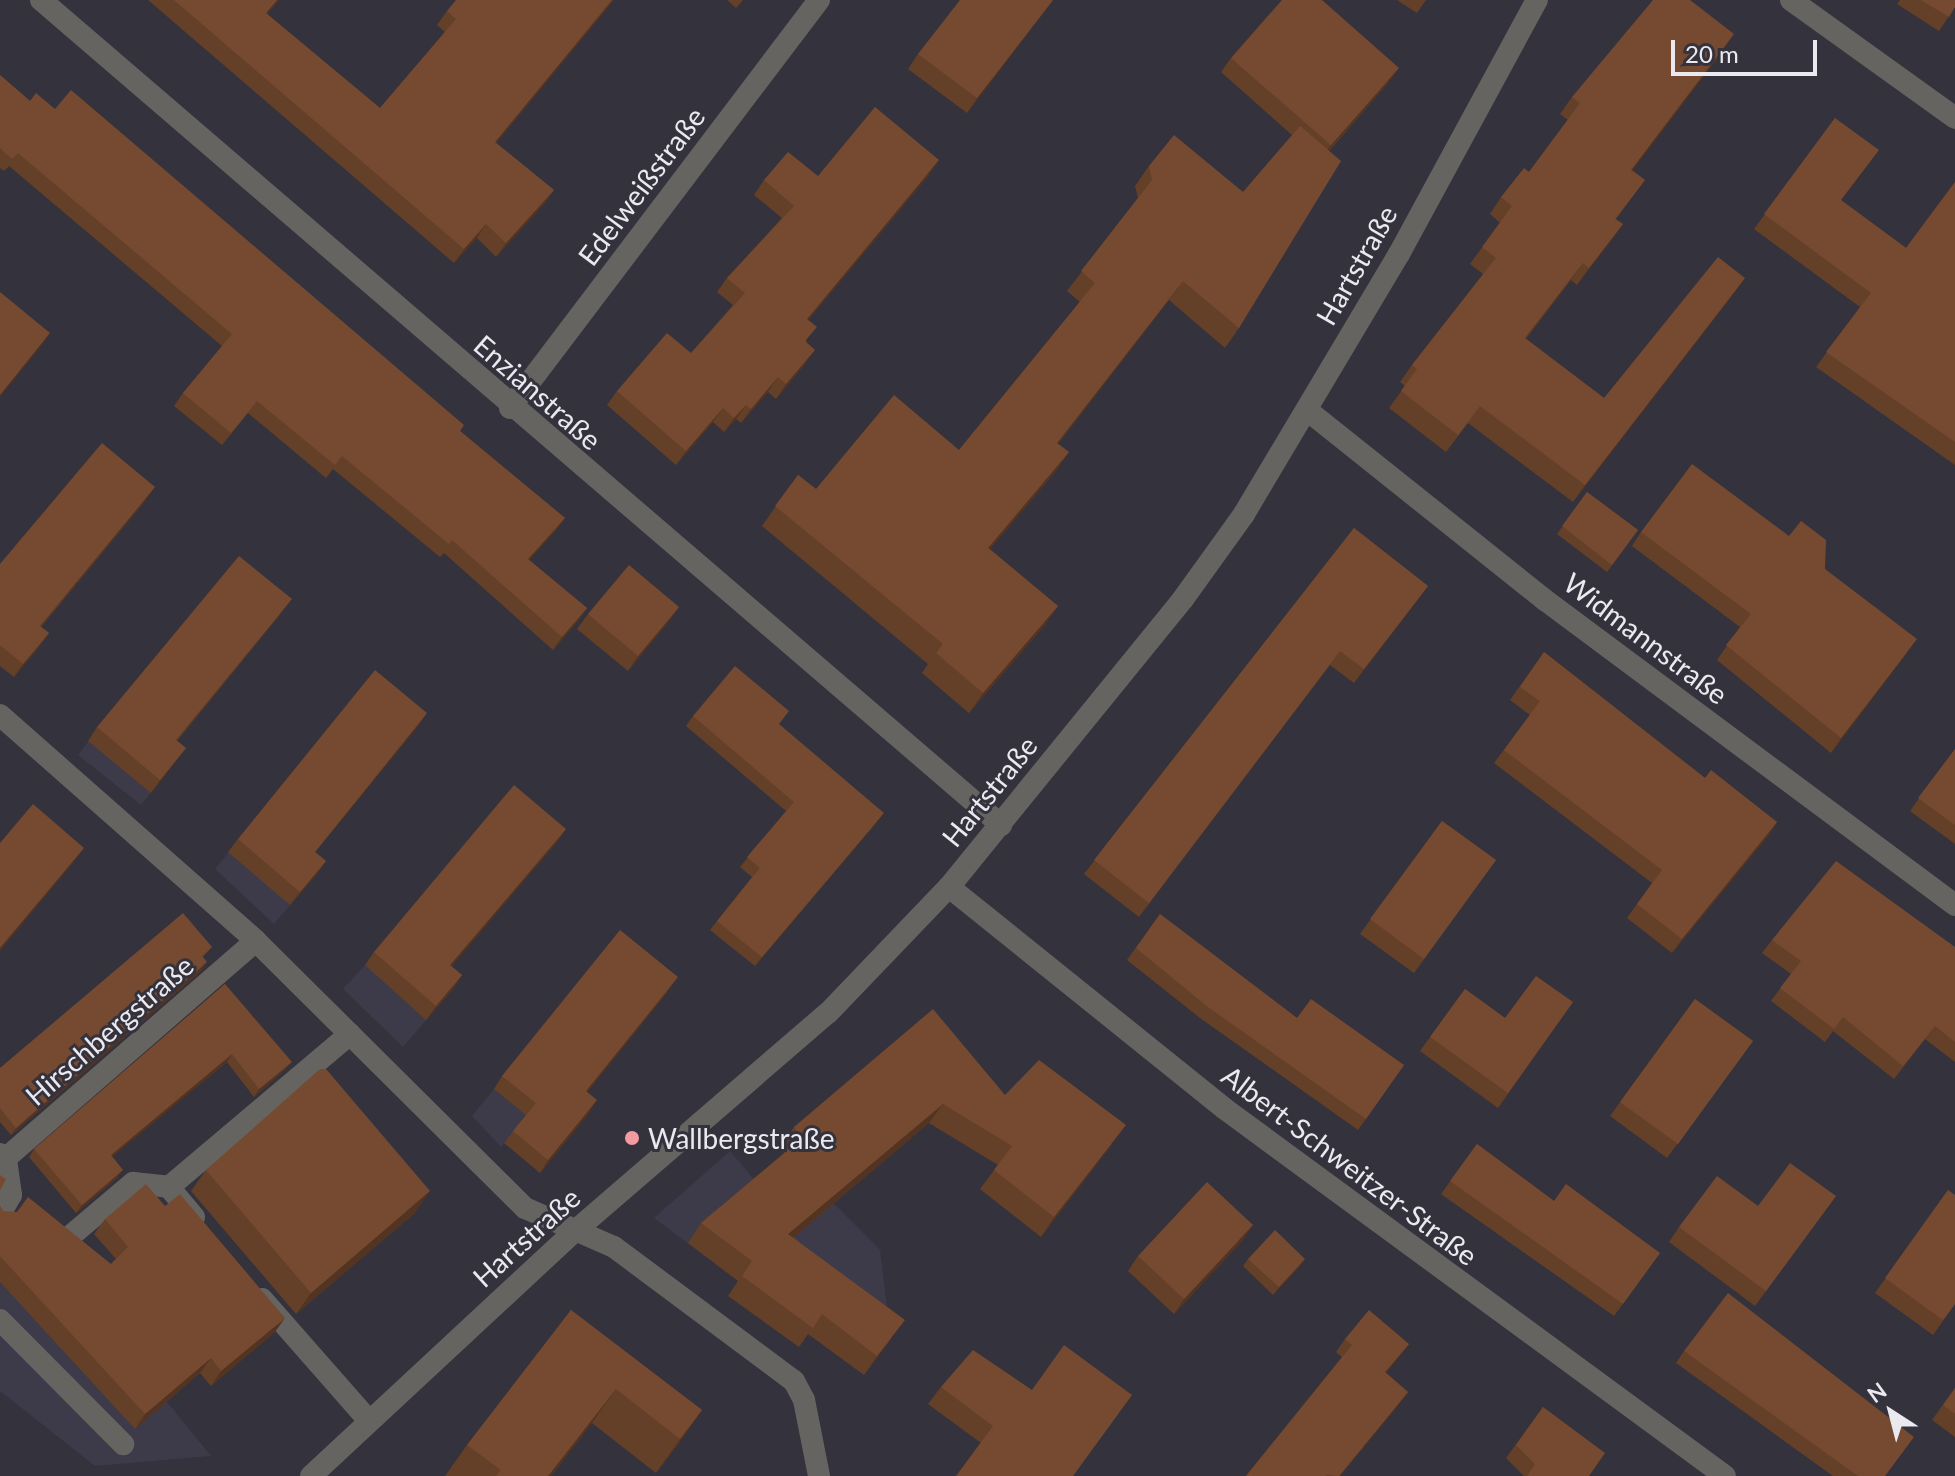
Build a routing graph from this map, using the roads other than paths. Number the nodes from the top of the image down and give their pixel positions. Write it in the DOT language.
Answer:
graph roads {
  1 [pos="41,0"];
  2 [pos="819,0"];
  3 [pos="1537,0"];
  4 [pos="1791,0"];
  5 [pos="1955,118"];
  6 [pos="510,408"];
  7 [pos="1307,410"];
  8 [pos="0,715"];
  9 [pos="1001,825"];
  10 [pos="949,887"];
  11 [pos="1955,905"];
  12 [pos="256,941"];
  13 [pos="350,1034"];
  14 [pos="3,1156"];
  15 [pos="169,1187"];
  16 [pos="0,1214"];
  17 [pos="575,1231"];
  18 [pos="207,1233"];
  19 [pos="67,1239"];
  20 [pos="245,1279"];
  21 [pos="0,1320"];
  22 [pos="369,1421"];
  23 [pos="123,1444"];
  24 [pos="311,1476"];
  25 [pos="819,1476"];
  26 [pos="1725,1476"];
  1 -- 6 [label="street, Enzianstraße"];
  2 -- 6 [label="street, Edelweißstraße"];
  3 -- 7 [label="street, Hartstraße"];
  4 -- 5 [label="street"];
  6 -- 9 [label="street, Enzianstraße"];
  7 -- 9 [label="street, Hartstraße"];
  7 -- 11 [label="street, Widmannstraße"];
  8 -- 12 [label="street"];
  9 -- 10 [label="street, Hartstraße"];
  10 -- 17 [label="street, Hartstraße"];
  10 -- 26 [label="street, Albert-Schweitzer-Straße"];
  12 -- 13 [label="street"];
  12 -- 14 [label="street, Hirschbergstraße"];
  13 -- 15 [label="street"];
  13 -- 17 [label="street"];
  14 -- 16 [label="street"];
  15 -- 18 [label="street"];
  15 -- 19 [label="street"];
  17 -- 22 [label="street, Hartstraße"];
  17 -- 25 [label="street"];
  20 -- 22 [label="street"];
  21 -- 23 [label="street"];
  22 -- 24 [label="street, Hartstraße"];
}
